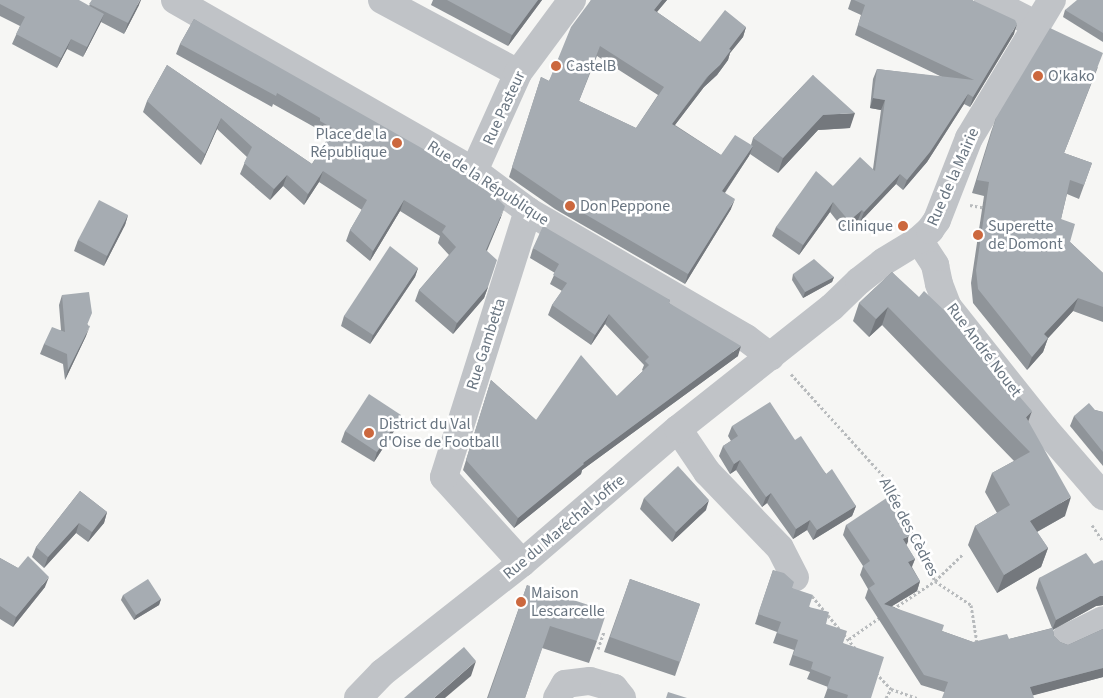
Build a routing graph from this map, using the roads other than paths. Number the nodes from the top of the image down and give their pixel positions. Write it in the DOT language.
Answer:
graph roads {
  1 [pos="176,0"];
  2 [pos="382,0"];
  3 [pos="572,0"];
  4 [pos="988,0"];
  5 [pos="1052,0"];
  6 [pos="1037,25"];
  7 [pos="518,73"];
  8 [pos="474,171"];
  9 [pos="528,211"];
  10 [pos="919,240"];
  11 [pos="780,365"];
  12 [pos="678,429"];
  13 [pos="1103,496"];
  14 [pos="522,563"];
  15 [pos="795,577"];
  16 [pos="1103,620"];
  17 [pos="1064,639"];
  18 [pos="358,698"];
  19 [pos="557,698"];
  20 [pos="622,698"];
  1 -- 8 [label="street, Rue de la République"];
  2 -- 7 [label="street"];
  3 -- 7 [label="street, Rue Pasteur"];
  4 -- 6 [label="street"];
  5 -- 6 [label="street, Rue de la Mairie"];
  6 -- 10 [label="street, Rue de la Mairie"];
  7 -- 8 [label="street, Rue Pasteur"];
  8 -- 9 [label="street, Rue de la République"];
  9 -- 11 [label="street, Rue de la République"];
  9 -- 14 [label="street, Rue Gambetta"];
  10 -- 11 [label="street, Rue de la Mairie"];
  10 -- 13 [label="street, Rue André Nouet"];
  11 -- 12 [label="street, Rue du Maréchal Joffre"];
  12 -- 14 [label="street, Rue du Maréchal Joffre"];
  12 -- 15 [label="street"];
  14 -- 18 [label="street, Rue du Maréchal Joffre"];
  16 -- 17 [label="street"];
  19 -- 20 [label="street"];
}
